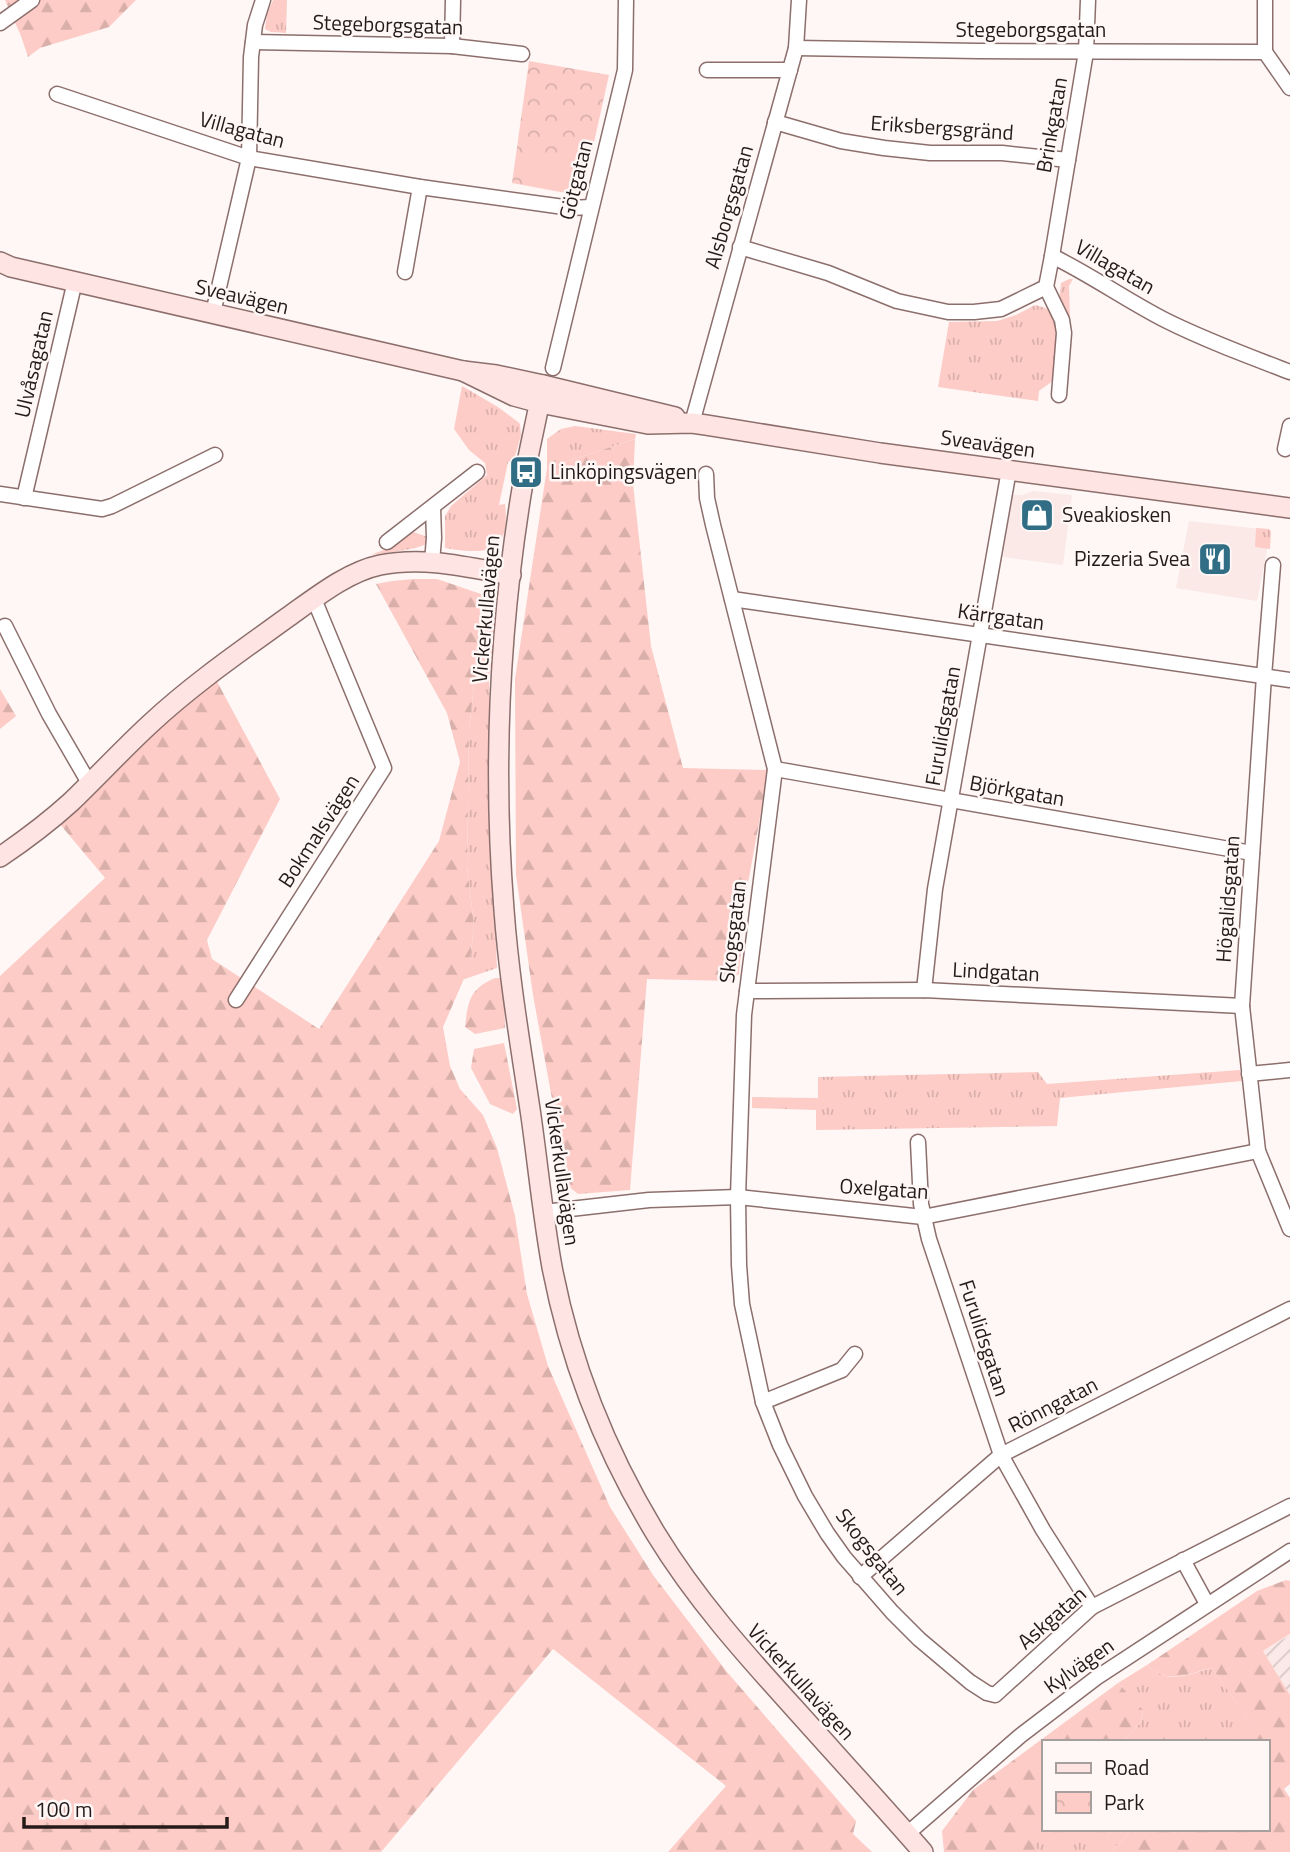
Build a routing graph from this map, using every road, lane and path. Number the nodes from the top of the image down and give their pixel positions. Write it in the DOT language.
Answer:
graph roads {
  1 [pos="32,0"];
  2 [pos="263,0"];
  3 [pos="453,0"];
  4 [pos="626,0"];
  5 [pos="799,0"];
  6 [pos="1088,0"];
  7 [pos="1265,0"];
  8 [pos="0,23"];
  9 [pos="253,42"];
  10 [pos="452,46"];
  11 [pos="796,48"];
  12 [pos="1086,52"];
  13 [pos="1265,52"];
  14 [pos="522,54"];
  15 [pos="707,70"];
  16 [pos="790,70"];
  17 [pos="1290,88"];
  18 [pos="57,93"];
  19 [pos="775,122"];
  20 [pos="249,158"];
  21 [pos="1068,160"];
  22 [pos="420,187"];
  23 [pos="591,207"];
  24 [pos="740,247"];
  25 [pos="1052,256"];
  26 [pos="4,265"];
  27 [pos="405,272"];
  28 [pos="75,281"];
  29 [pos="1046,287"];
  30 [pos="213,313"];
  31 [pos="1290,372"];
  32 [pos="545,385"];
  33 [pos="1059,395"];
  34 [pos="692,424"];
  35 [pos="1290,426"];
  36 [pos="1285,449"];
  37 [pos="215,455"];
  38 [pos="1009,470"];
  39 [pos="477,472"];
  40 [pos="706,474"];
  41 [pos="0,494"];
  42 [pos="24,498"];
  43 [pos="1286,506"];
  44 [pos="433,508"];
  45 [pos="387,542"];
  46 [pos="432,562"];
  47 [pos="1273,565"];
  48 [pos="511,575"];
  49 [pos="314,599"];
  50 [pos="732,599"];
  51 [pos="5,626"];
  52 [pos="980,635"];
  53 [pos="1264,676"];
  54 [pos="1290,680"];
  55 [pos="775,769"];
  56 [pos="89,783"];
  57 [pos="951,801"];
  58 [pos="1252,853"];
  59 [pos="0,857"];
  60 [pos="924,990"];
  61 [pos="747,991"];
  62 [pos="236,1000"];
  63 [pos="1242,1006"];
  64 [pos="1290,1070"];
  65 [pos="1249,1074"];
  66 [pos="918,1142"];
  67 [pos="1258,1151"];
  68 [pos="738,1197"];
  69 [pos="544,1212"];
  70 [pos="923,1217"];
  71 [pos="1290,1229"];
  72 [pos="1290,1309"];
  73 [pos="855,1354"];
  74 [pos="763,1402"];
  75 [pos="1001,1455"];
  76 [pos="1290,1506"];
  77 [pos="1290,1551"];
  78 [pos="1182,1560"];
  79 [pos="860,1577"];
  80 [pos="1207,1604"];
  81 [pos="1092,1607"];
  82 [pos="991,1694"];
  83 [pos="907,1834"];
  84 [pos="923,1852"];
  1 -- 8 [label="street"];
  2 -- 9 [label="street"];
  3 -- 10 [label="street"];
  4 -- 23 [label="street, Götgatan"];
  5 -- 11 [label="street, Alsborgsgatan"];
  6 -- 12 [label="street, Brinkgatan"];
  7 -- 13 [label="street"];
  9 -- 10 [label="street, Stegeborgsgatan"];
  9 -- 20 [label="street"];
  10 -- 14 [label="street, Stegeborgsgatan"];
  11 -- 12 [label="street, Stegeborgsgatan"];
  11 -- 16 [label="street, Alsborgsgatan"];
  12 -- 13 [label="street, Stegeborgsgatan"];
  12 -- 21 [label="street, Brinkgatan"];
  13 -- 17 [label="street"];
  15 -- 16 [label="street"];
  16 -- 19 [label="street, Alsborgsgatan"];
  18 -- 20 [label="street, Villagatan"];
  19 -- 21 [label="street, Eriksbergsgränd"];
  19 -- 24 [label="street, Alsborgsgatan"];
  20 -- 22 [label="street, Villagatan"];
  20 -- 30 [label="street"];
  21 -- 25 [label="street, Brinkgatan"];
  22 -- 23 [label="street, Villagatan"];
  22 -- 27 [label="street"];
  23 -- 32 [label="street, Götgatan"];
  24 -- 29 [label="street"];
  24 -- 34 [label="street, Alsborgsgatan"];
  25 -- 29 [label="street, Villagatan"];
  25 -- 31 [label="street, Villagatan"];
  26 -- 28 [label="main road, Sveavägen"];
  28 -- 30 [label="main road, Sveavägen"];
  28 -- 42 [label="street, Ulvåsagatan"];
  29 -- 33 [label="street"];
  30 -- 32 [label="main road, Sveavägen"];
  32 -- 34 [label="main road, Sveavägen"];
  32 -- 48 [label="main road, Vickerkullavägen"];
  34 -- 38 [label="main road, Sveavägen"];
  35 -- 36 [label="street"];
  37 -- 42 [label="street"];
  38 -- 43 [label="main road, Sveavägen"];
  38 -- 52 [label="street, Furulidsgatan"];
  39 -- 44 [label="street"];
  40 -- 50 [label="street, Skogsgatan"];
  41 -- 42 [label="street"];
  44 -- 45 [label="street"];
  44 -- 46 [label="street"];
  46 -- 48 [label="main road"];
  46 -- 49 [label="main road"];
  47 -- 53 [label="street, Högalidsgatan"];
  48 -- 69 [label="main road, Vickerkullavägen"];
  49 -- 56 [label="main road"];
  49 -- 62 [label="street, Bokmalsvägen"];
  50 -- 52 [label="street, Kärrgatan"];
  50 -- 55 [label="street, Skogsgatan"];
  51 -- 56 [label="street"];
  52 -- 53 [label="street, Kärrgatan"];
  52 -- 57 [label="street, Furulidsgatan"];
  53 -- 54 [label="street, Kärrgatan"];
  53 -- 58 [label="street, Högalidsgatan"];
  55 -- 57 [label="street, Björkgatan"];
  55 -- 61 [label="street, Skogsgatan"];
  56 -- 59 [label="main road"];
  57 -- 58 [label="street, Björkgatan"];
  57 -- 60 [label="street, Furulidsgatan"];
  58 -- 63 [label="street, Högalidsgatan"];
  60 -- 61 [label="street, Lindgatan"];
  60 -- 63 [label="street, Lindgatan"];
  61 -- 68 [label="street, Skogsgatan"];
  63 -- 65 [label="street, Högalidsgatan"];
  64 -- 65 [label="street"];
  65 -- 67 [label="street, Högalidsgatan"];
  66 -- 70 [label="street, Furulidsgatan"];
  67 -- 70 [label="street, Oxelgatan"];
  67 -- 71 [label="street, Högalidsgatan"];
  68 -- 69 [label="street, Oxelgatan"];
  68 -- 70 [label="street, Oxelgatan"];
  68 -- 74 [label="street, Skogsgatan"];
  69 -- 83 [label="main road, Vickerkullavägen"];
  70 -- 75 [label="street, Furulidsgatan"];
  72 -- 75 [label="street, Rönngatan"];
  73 -- 74 [label="street"];
  74 -- 79 [label="street, Skogsgatan"];
  75 -- 79 [label="street, Rönngatan"];
  75 -- 81 [label="street, Furulidsgatan"];
  76 -- 78 [label="street, Askgatan"];
  77 -- 80 [label="street, Kylvägen"];
  78 -- 80 [label="street"];
  78 -- 81 [label="street, Askgatan"];
  79 -- 82 [label="street, Skogsgatan"];
  80 -- 83 [label="street, Kylvägen"];
  81 -- 82 [label="street, Askgatan"];
  83 -- 84 [label="main road, Vickerkullavägen"];
}
